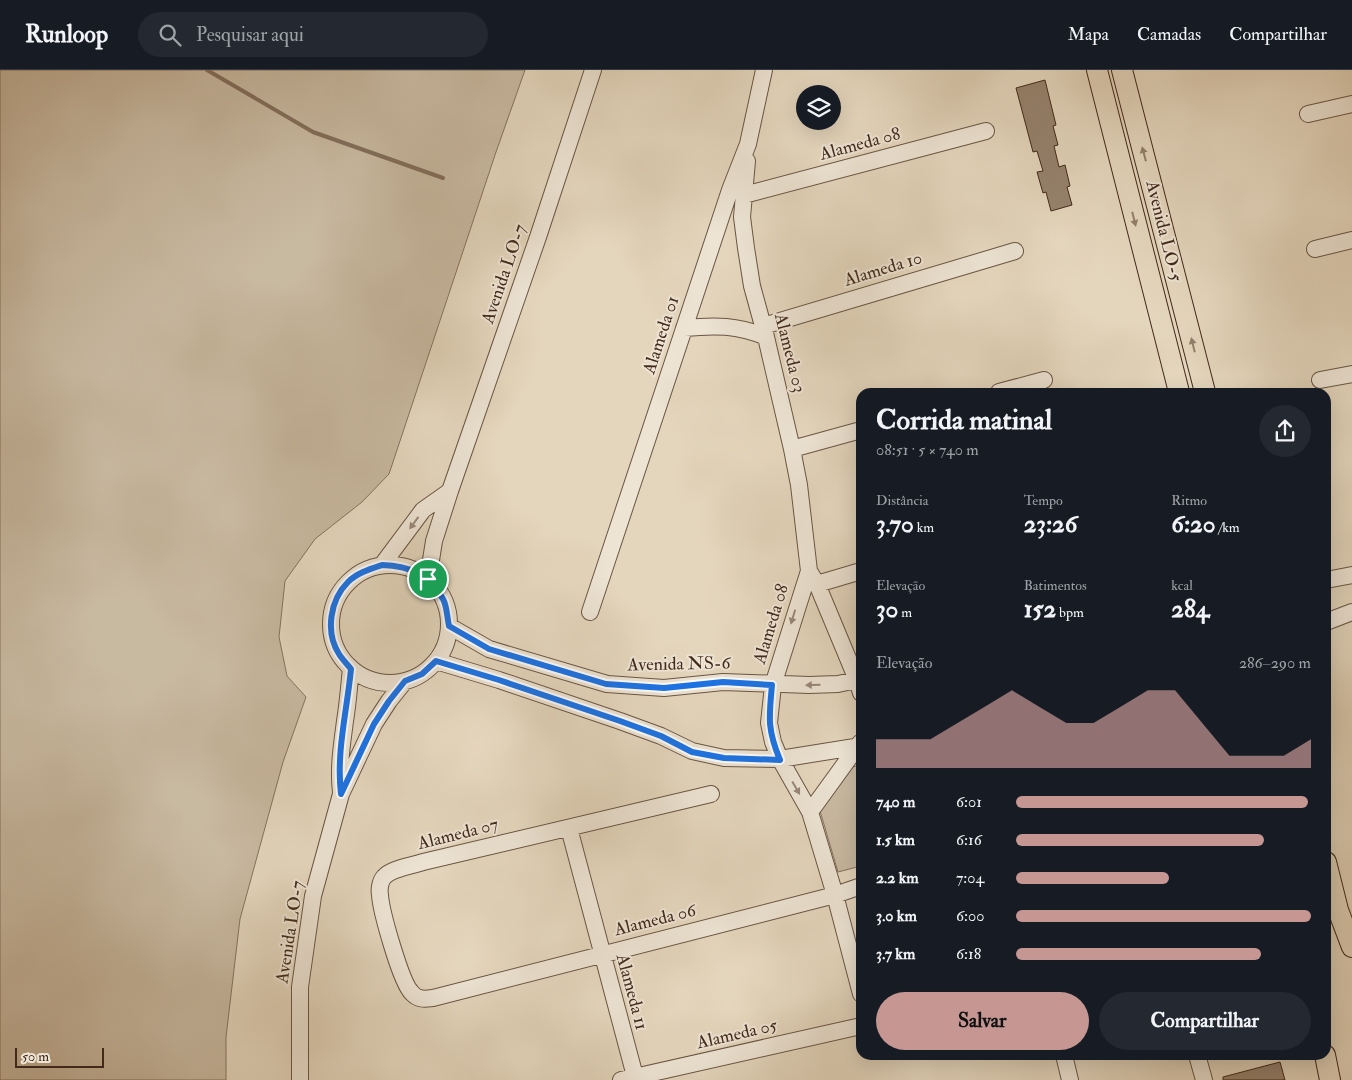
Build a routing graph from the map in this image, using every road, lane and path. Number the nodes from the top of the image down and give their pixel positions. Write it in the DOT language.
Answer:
graph roads {
  1 [pos="593,70"];
  2 [pos="764,70"];
  3 [pos="1097,70"];
  4 [pos="1122,70"];
  5 [pos="1352,104"];
  6 [pos="1308,114"];
  7 [pos="986,131"];
  8 [pos="748,144"];
  9 [pos="744,196"];
  10 [pos="1352,240"];
  11 [pos="1315,249"];
  12 [pos="1015,251"];
  13 [pos="684,328"];
  14 [pos="765,332"];
  15 [pos="1352,374"];
  16 [pos="1044,380"];
  17 [pos="1320,380"];
  18 [pos="1014,388"];
  19 [pos="1177,388"];
  20 [pos="1204,388"];
  21 [pos="856,431"];
  22 [pos="792,448"];
  23 [pos="450,491"];
  24 [pos="382,565"];
  25 [pos="856,572"];
  26 [pos="1352,575"];
  27 [pos="812,578"];
  28 [pos="428,579"];
  29 [pos="1331,579"];
  30 [pos="590,612"];
  31 [pos="1352,612"];
  32 [pos="1331,620"];
  33 [pos="449,626"];
  34 [pos="436,661"];
  35 [pos="351,669"];
  36 [pos="856,675"];
  37 [pos="405,681"];
  38 [pos="856,684"];
  39 [pos="772,685"];
  40 [pos="856,745"];
  41 [pos="856,749"];
  42 [pos="780,760"];
  43 [pos="341,794"];
  44 [pos="711,794"];
  45 [pos="810,812"];
  46 [pos="568,828"];
  47 [pos="1331,882"];
  48 [pos="856,888"];
  49 [pos="835,894"];
  50 [pos="1352,947"];
  51 [pos="601,954"];
  52 [pos="856,975"];
  53 [pos="458,991"];
  54 [pos="856,1027"];
  55 [pos="1065,1060"];
  56 [pos="1198,1060"];
  57 [pos="1326,1060"];
  58 [pos="631,1079"];
  59 [pos="300,1080"];
  60 [pos="1070,1080"];
  61 [pos="1204,1080"];
  62 [pos="1330,1080"];
  1 -- 23 [label="street, Avenida LO-7"];
  2 -- 8 [label="street, Alameda 01"];
  3 -- 19 [label="main road, Avenida LO-5, one-way"];
  20 -- 4 [label="main road, Avenida LO-5, one-way"];
  5 -- 6 [label="street"];
  7 -- 9 [label="street, Alameda 08"];
  8 -- 9 [label="street, Alameda 03"];
  8 -- 13 [label="street, Alameda 01"];
  9 -- 14 [label="street, Alameda 03"];
  10 -- 11 [label="street"];
  12 -- 14 [label="street, Alameda 10"];
  13 -- 14 [label="street"];
  13 -- 30 [label="street, Alameda 01"];
  14 -- 22 [label="street, Alameda 03"];
  15 -- 17 [label="street"];
  16 -- 18 [label="street"];
  21 -- 22 [label="street"];
  22 -- 27 [label="street, Alameda 03"];
  23 -- 24 [label="street, one-way"];
  23 -- 28 [label="street, Avenida LO-7"];
  24 -- 28 [label="street"];
  24 -- 35 [label="street"];
  25 -- 27 [label="street"];
  26 -- 29 [label="street"];
  27 -- 36 [label="street, Alameda 08"];
  27 -- 39 [label="street, Alameda 08, one-way"];
  28 -- 33 [label="street"];
  31 -- 32 [label="street"];
  33 -- 34 [label="street"];
  33 -- 39 [label="street, Avenida NS-6"];
  34 -- 37 [label="street"];
  34 -- 42 [label="street"];
  35 -- 37 [label="street"];
  35 -- 43 [label="street, Avenida LO-7"];
  37 -- 43 [label="street, Avenida LO-7"];
  38 -- 39 [label="street, Avenida NS-6, one-way"];
  39 -- 42 [label="street, Alameda 08"];
  40 -- 42 [label="street"];
  41 -- 45 [label="street"];
  42 -- 45 [label="street, Alameda 08, one-way"];
  43 -- 59 [label="street, Avenida LO-7"];
  44 -- 46 [label="street, Alameda 07"];
  45 -- 49 [label="street, Alameda 08"];
  46 -- 51 [label="street, Alameda 11"];
  46 -- 53 [label="street, Alameda 07"];
  47 -- 50 [label="main road"];
  48 -- 49 [label="street, Alameda 06"];
  49 -- 51 [label="street, Alameda 06"];
  49 -- 52 [label="street, Alameda 08"];
  51 -- 53 [label="street, Alameda 06"];
  51 -- 58 [label="street, Alameda 11"];
  54 -- 58 [label="street, Alameda 05"];
  55 -- 60 [label="street"];
  56 -- 61 [label="street"];
  57 -- 62 [label="main road"];
}
